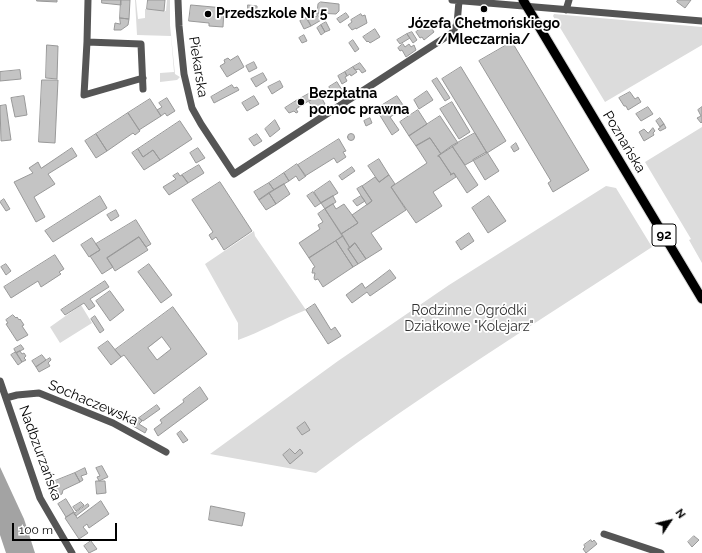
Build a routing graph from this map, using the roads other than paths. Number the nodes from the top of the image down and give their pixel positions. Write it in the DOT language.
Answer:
graph roads {
  1 [pos="88,0"];
  2 [pos="178,0"];
  3 [pos="452,0"];
  4 [pos="459,0"];
  5 [pos="569,0"];
  6 [pos="525,3"];
  7 [pos="566,10"];
  8 [pos="702,21"];
  9 [pos="87,42"];
  10 [pos="143,78"];
  11 [pos="144,89"];
  12 [pos="702,299"];
  13 [pos="0,381"];
  14 [pos="6,398"];
  15 [pos="166,452"];
  16 [pos="604,534"];
  17 [pos="72,553"];
  18 [pos="661,553"];
  1 -- 9 [label="street"];
  2 -- 4 [label="street, Piekarska"];
  3 -- 4 [label="street"];
  4 -- 6 [label="street"];
  5 -- 7 [label="street"];
  6 -- 7 [label="street"];
  6 -- 12 [label="main road, Poznańska / 92"];
  7 -- 8 [label="street"];
  9 -- 10 [label="street"];
  9 -- 10 [label="street"];
  10 -- 11 [label="street"];
  13 -- 14 [label="street, Nadbzurzańska"];
  14 -- 15 [label="street, Sochaczewska"];
  14 -- 17 [label="street, Nadbzurzańska"];
  16 -- 18 [label="street"];
}
